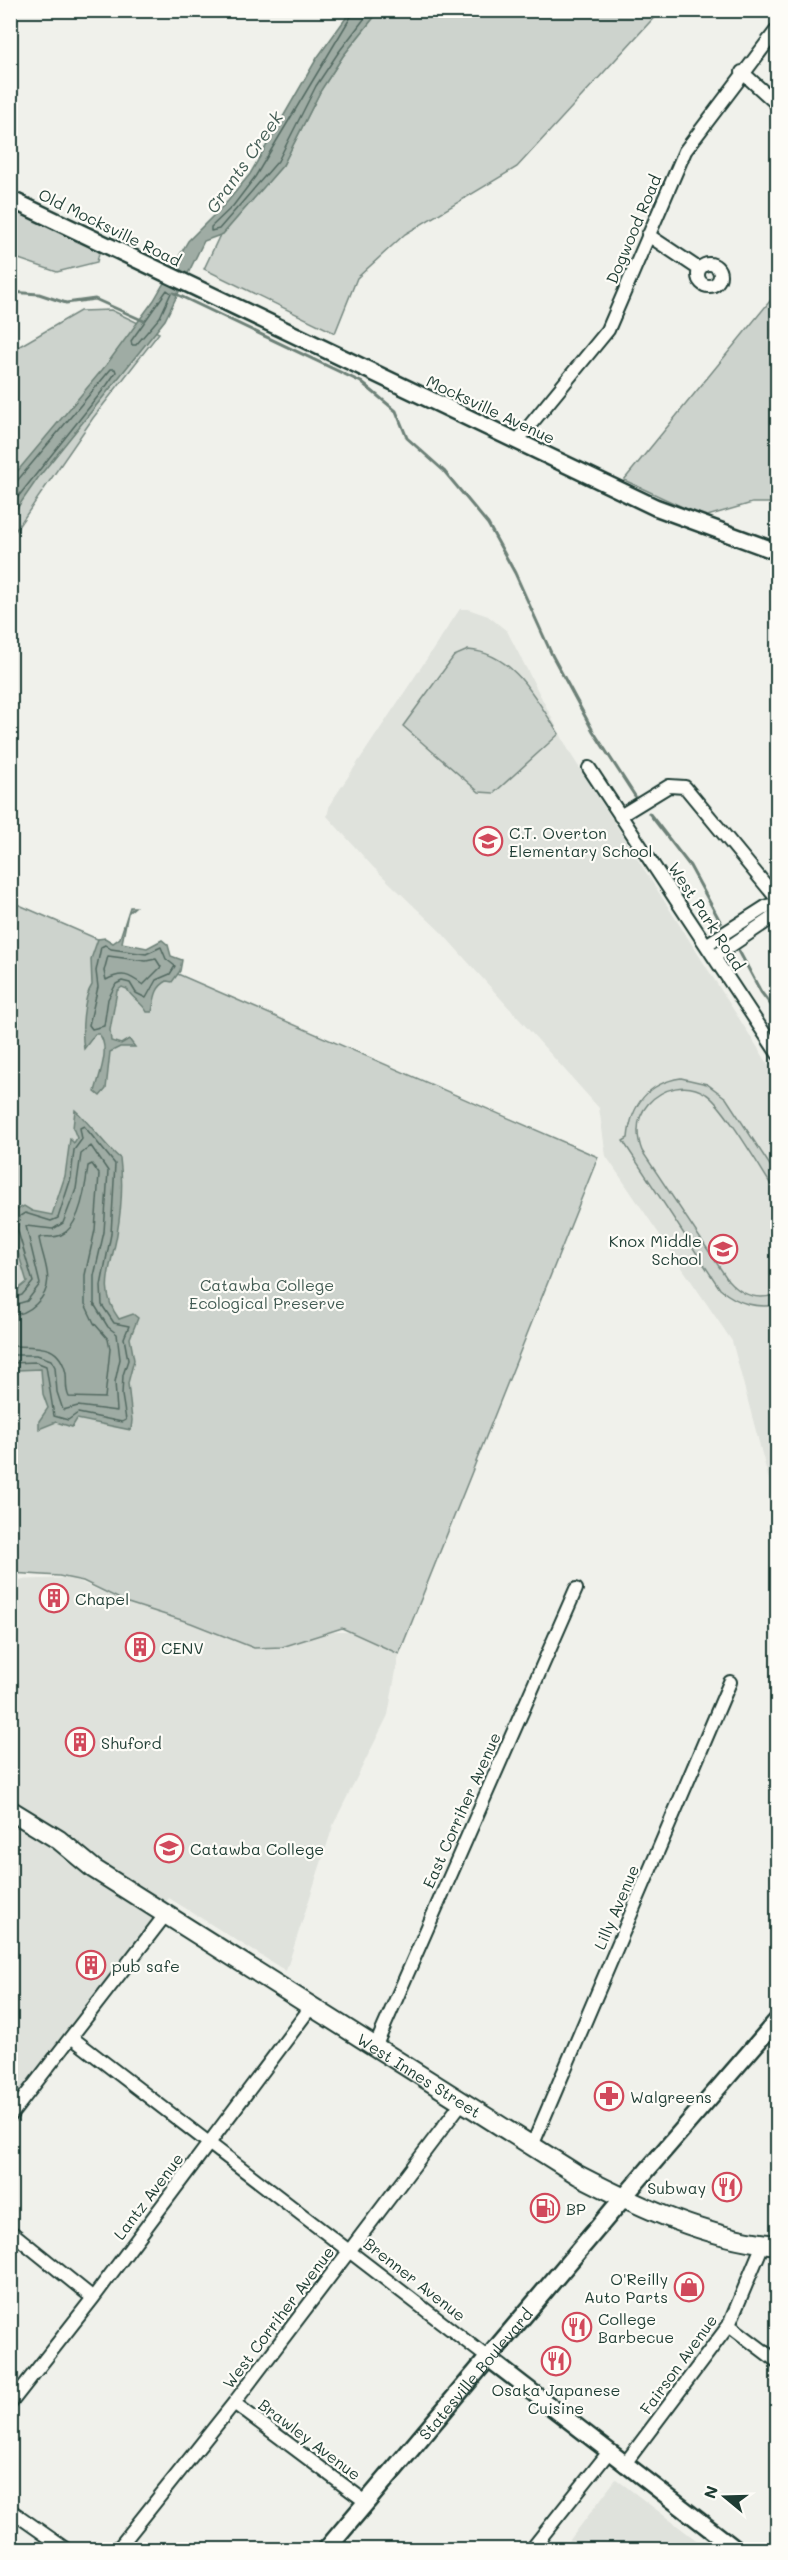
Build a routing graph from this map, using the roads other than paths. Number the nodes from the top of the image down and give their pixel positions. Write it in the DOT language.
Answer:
graph roads {
  1 [pos="777,28"];
  2 [pos="742,72"];
  3 [pos="777,105"];
  4 [pos="10,199"];
  5 [pos="648,235"];
  6 [pos="699,269"];
  7 [pos="193,288"];
  8 [pos="517,441"];
  9 [pos="777,552"];
  10 [pos="589,768"];
  11 [pos="620,816"];
  12 [pos="777,902"];
  13 [pos="777,911"];
  14 [pos="706,945"];
  15 [pos="714,957"];
  16 [pos="777,1054"];
  17 [pos="576,1588"];
  18 [pos="730,1682"];
  19 [pos="10,1810"];
  20 [pos="10,1825"];
  21 [pos="80,1858"];
  22 [pos="166,1914"];
  23 [pos="311,2007"];
  24 [pos="777,2019"];
  25 [pos="71,2037"];
  26 [pos="376,2045"];
  27 [pos="463,2101"];
  28 [pos="10,2116"];
  29 [pos="209,2142"];
  30 [pos="532,2146"];
  31 [pos="623,2198"];
  32 [pos="10,2231"];
  33 [pos="770,2245"];
  34 [pos="348,2250"];
  35 [pos="93,2298"];
  36 [pos="729,2325"];
  37 [pos="488,2358"];
  38 [pos="777,2362"];
  39 [pos="234,2403"];
  40 [pos="10,2404"];
  41 [pos="608,2453"];
  42 [pos="624,2465"];
  43 [pos="366,2502"];
  44 [pos="10,2510"];
  45 [pos="67,2550"];
  46 [pos="117,2550"];
  47 [pos="326,2550"];
  48 [pos="531,2550"];
  49 [pos="737,2550"];
  1 -- 2 [label="street, Dogwood Road"];
  2 -- 3 [label="street"];
  2 -- 5 [label="street, Dogwood Road"];
  4 -- 7 [label="street, Old Mocksville Road"];
  5 -- 6 [label="street"];
  5 -- 8 [label="street, Dogwood Road"];
  7 -- 8 [label="street, Mocksville Avenue"];
  8 -- 9 [label="street, Mocksville Avenue"];
  10 -- 11 [label="street, West Park Road"];
  11 -- 12 [label="street"];
  11 -- 14 [label="street, West Park Road"];
  12 -- 14 [label="street"];
  13 -- 15 [label="street"];
  14 -- 15 [label="street, West Park Road"];
  15 -- 16 [label="street, West Park Road"];
  17 -- 26 [label="street, East Corriher Avenue"];
  18 -- 30 [label="street, Lilly Avenue"];
  19 -- 21 [label="main road, West Innes Street"];
  20 -- 21 [label="main road, West Innes Street"];
  21 -- 22 [label="main road, West Innes Street"];
  22 -- 23 [label="main road, West Innes Street"];
  22 -- 25 [label="street"];
  23 -- 26 [label="main road, West Innes Street"];
  23 -- 29 [label="street, Lantz Avenue"];
  24 -- 31 [label="street"];
  25 -- 28 [label="street"];
  25 -- 29 [label="street, Brenner Avenue"];
  26 -- 27 [label="main road, West Innes Street"];
  27 -- 30 [label="main road, West Innes Street"];
  27 -- 34 [label="street, West Corriher Avenue"];
  29 -- 34 [label="street, Brenner Avenue"];
  29 -- 35 [label="street, Lantz Avenue"];
  30 -- 31 [label="main road, West Innes Street"];
  31 -- 33 [label="main road, West Innes Street"];
  31 -- 37 [label="main road, Statesville Boulevard"];
  32 -- 35 [label="street"];
  33 -- 36 [label="street, Fairson Avenue"];
  34 -- 37 [label="street, Brenner Avenue"];
  34 -- 39 [label="street, West Corriher Avenue"];
  35 -- 40 [label="street, Lantz Avenue"];
  36 -- 38 [label="street"];
  36 -- 42 [label="street, Fairson Avenue"];
  37 -- 41 [label="street, Brenner Avenue"];
  37 -- 43 [label="main road, Statesville Boulevard"];
  39 -- 43 [label="street, Brawley Avenue"];
  39 -- 46 [label="street, West Corriher Avenue"];
  41 -- 42 [label="street, Brenner Avenue"];
  41 -- 48 [label="street"];
  42 -- 49 [label="street, Brenner Avenue"];
  43 -- 47 [label="main road, Statesville Boulevard"];
  44 -- 45 [label="street"];
}
